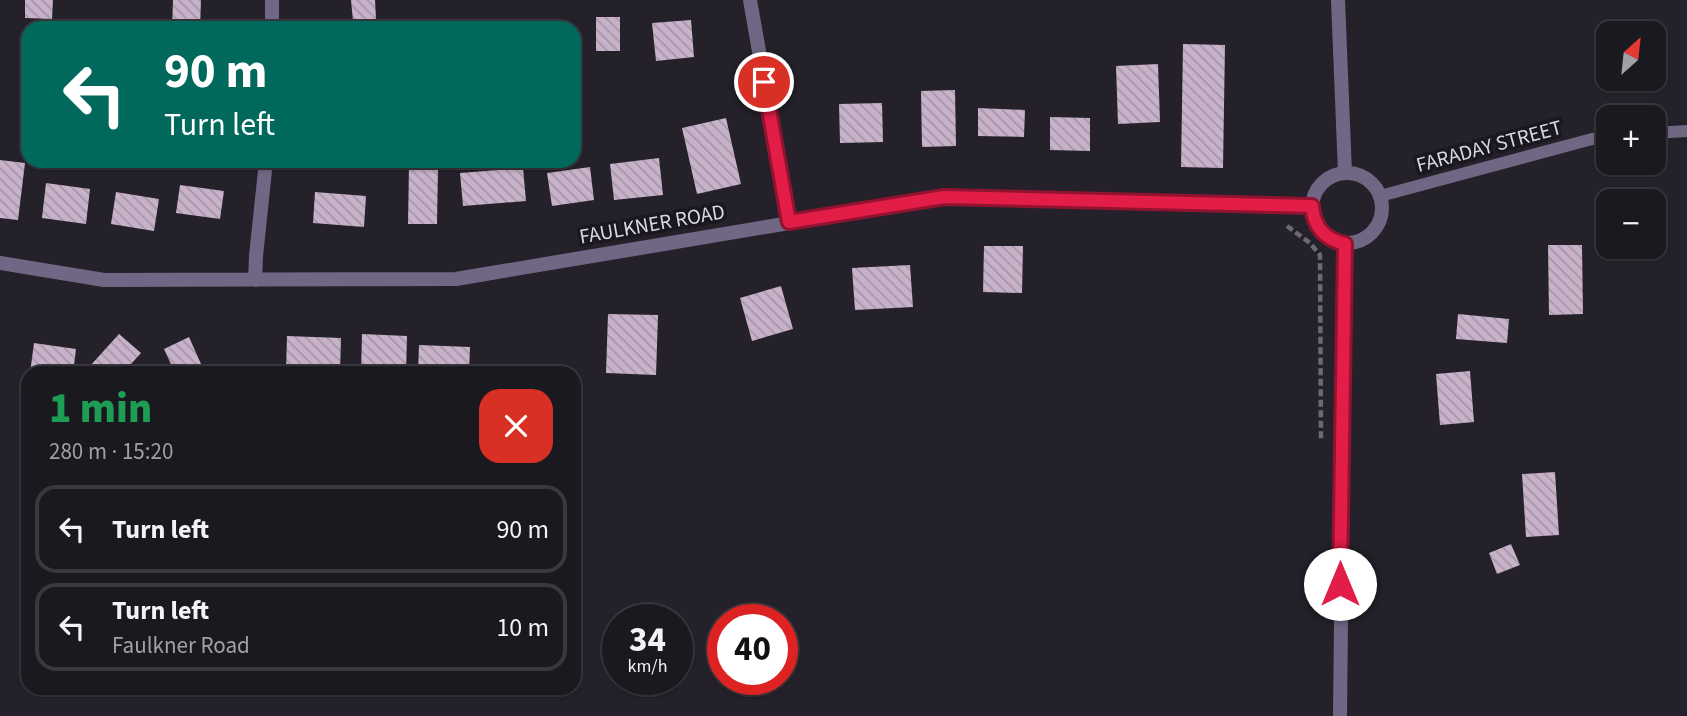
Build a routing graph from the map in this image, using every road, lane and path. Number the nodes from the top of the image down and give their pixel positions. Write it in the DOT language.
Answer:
graph roads {
  1 [pos="272,0"];
  2 [pos="750,0"];
  3 [pos="1338,0"];
  4 [pos="272,21"];
  5 [pos="1687,131"];
  6 [pos="1666,132"];
  7 [pos="1596,139"];
  8 [pos="265,168"];
  9 [pos="1345,173"];
  10 [pos="1380,196"];
  11 [pos="1312,206"];
  12 [pos="789,222"];
  13 [pos="1282,223"];
  14 [pos="1345,244"];
  15 [pos="0,263"];
  16 [pos="256,280"];
  17 [pos="1321,450"];
  18 [pos="1340,716"];
  1 -- 4 [label="street"];
  2 -- 12 [label="street"];
  3 -- 9 [label="street"];
  5 -- 6 [label="lane"];
  7 -- 10 [label="lane, FARADAY STREET"];
  8 -- 16 [label="street"];
  9 -- 10 [label="street"];
  9 -- 11 [label="street"];
  10 -- 14 [label="street"];
  11 -- 12 [label="street, FAULKNER ROAD"];
  11 -- 14 [label="street"];
  12 -- 16 [label="street, FAULKNER ROAD"];
  13 -- 17 [label="path"];
  14 -- 18 [label="street"];
  15 -- 16 [label="street, FAULKNER ROAD"];
}
